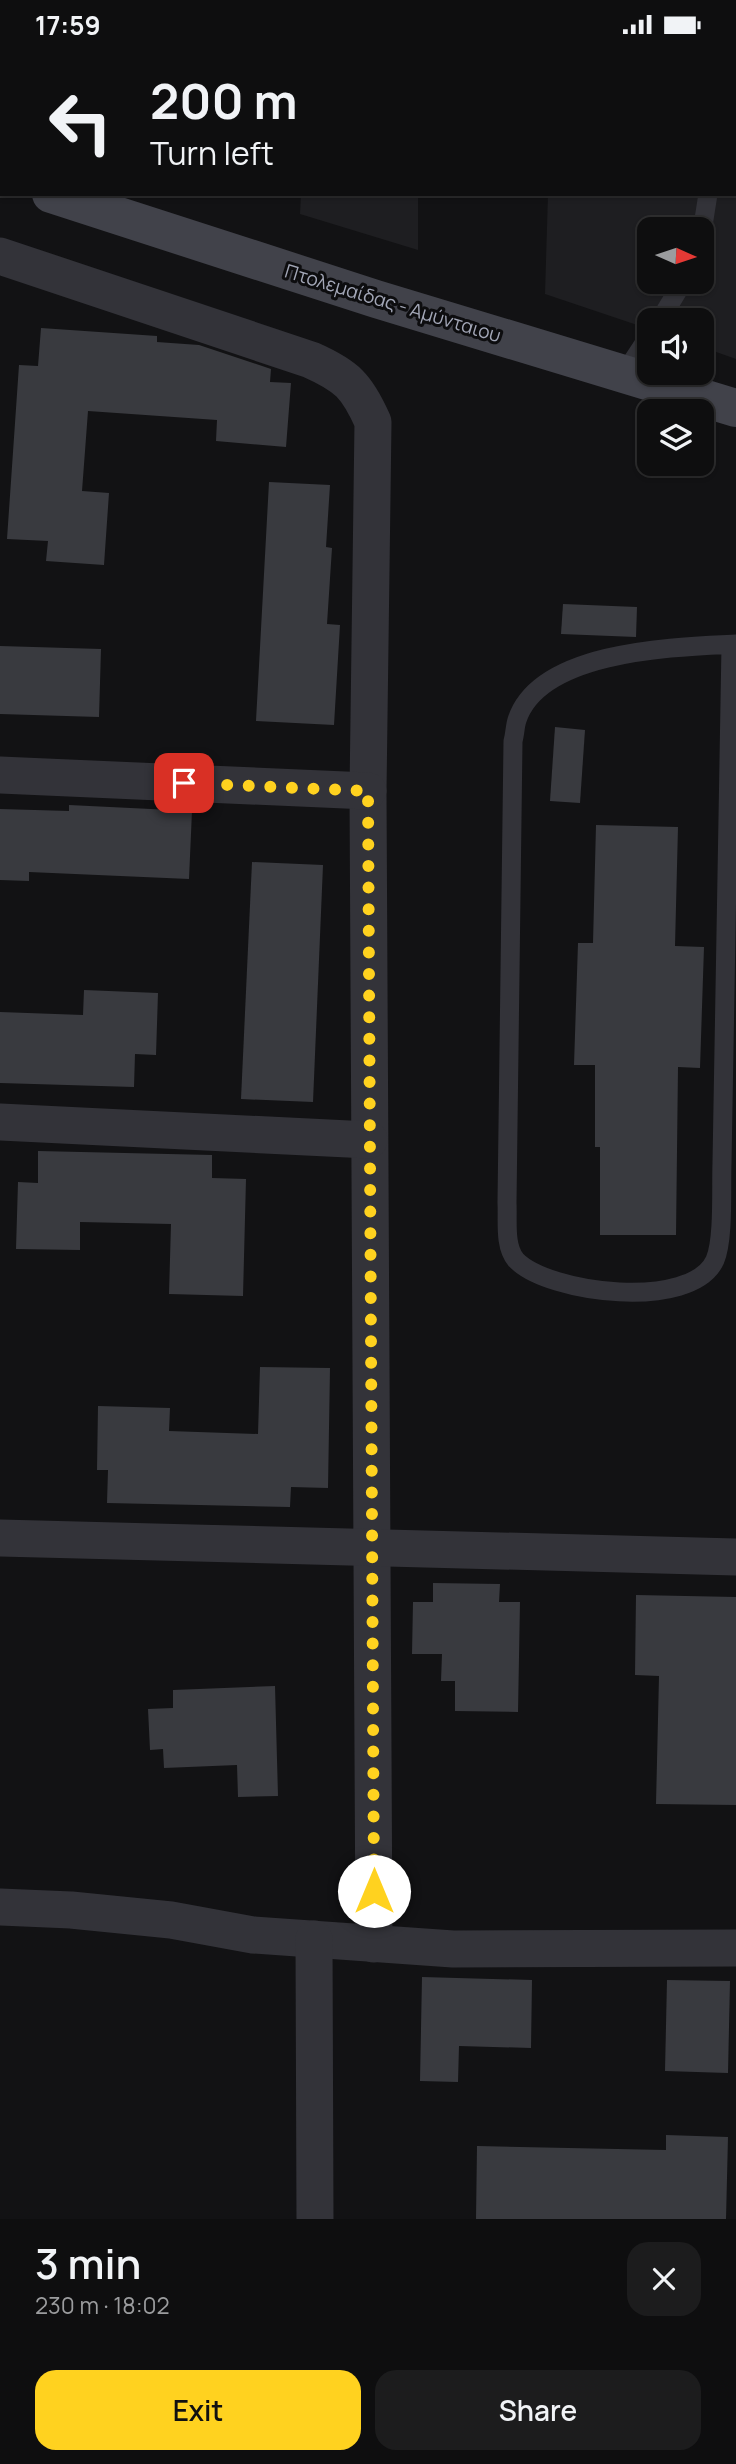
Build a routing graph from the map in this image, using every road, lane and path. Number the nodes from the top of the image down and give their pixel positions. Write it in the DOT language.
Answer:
graph roads {
  1 [pos="57,196"];
  2 [pos="708,196"];
  3 [pos="704,217"];
  4 [pos="0,255"];
  5 [pos="637,354"];
  6 [pos="624,374"];
  7 [pos="736,408"];
  8 [pos="733,645"];
  9 [pos="0,775"];
  10 [pos="368,791"];
  11 [pos="0,1122"];
  12 [pos="369,1140"];
  13 [pos="0,1538"];
  14 [pos="372,1548"];
  15 [pos="736,1557"];
  16 [pos="0,1907"];
  17 [pos="314,1939"];
  18 [pos="374,1944"];
  19 [pos="736,1948"];
  20 [pos="315,2219"];
  1 -- 6 [label="main road, Πτολεμαίδας - Αμύνταιου"];
  2 -- 3 [label="lane"];
  4 -- 10 [label="street"];
  5 -- 6 [label="lane"];
  6 -- 7 [label="main road, Πτολεμαίδας - Αμύνταιου"];
  8 -- 8 [label="lane"];
  9 -- 10 [label="street"];
  10 -- 12 [label="street"];
  11 -- 12 [label="street"];
  12 -- 14 [label="street"];
  13 -- 14 [label="street"];
  14 -- 15 [label="street"];
  14 -- 18 [label="street"];
  16 -- 17 [label="street"];
  17 -- 18 [label="street"];
  17 -- 20 [label="street"];
  18 -- 19 [label="street"];
}
